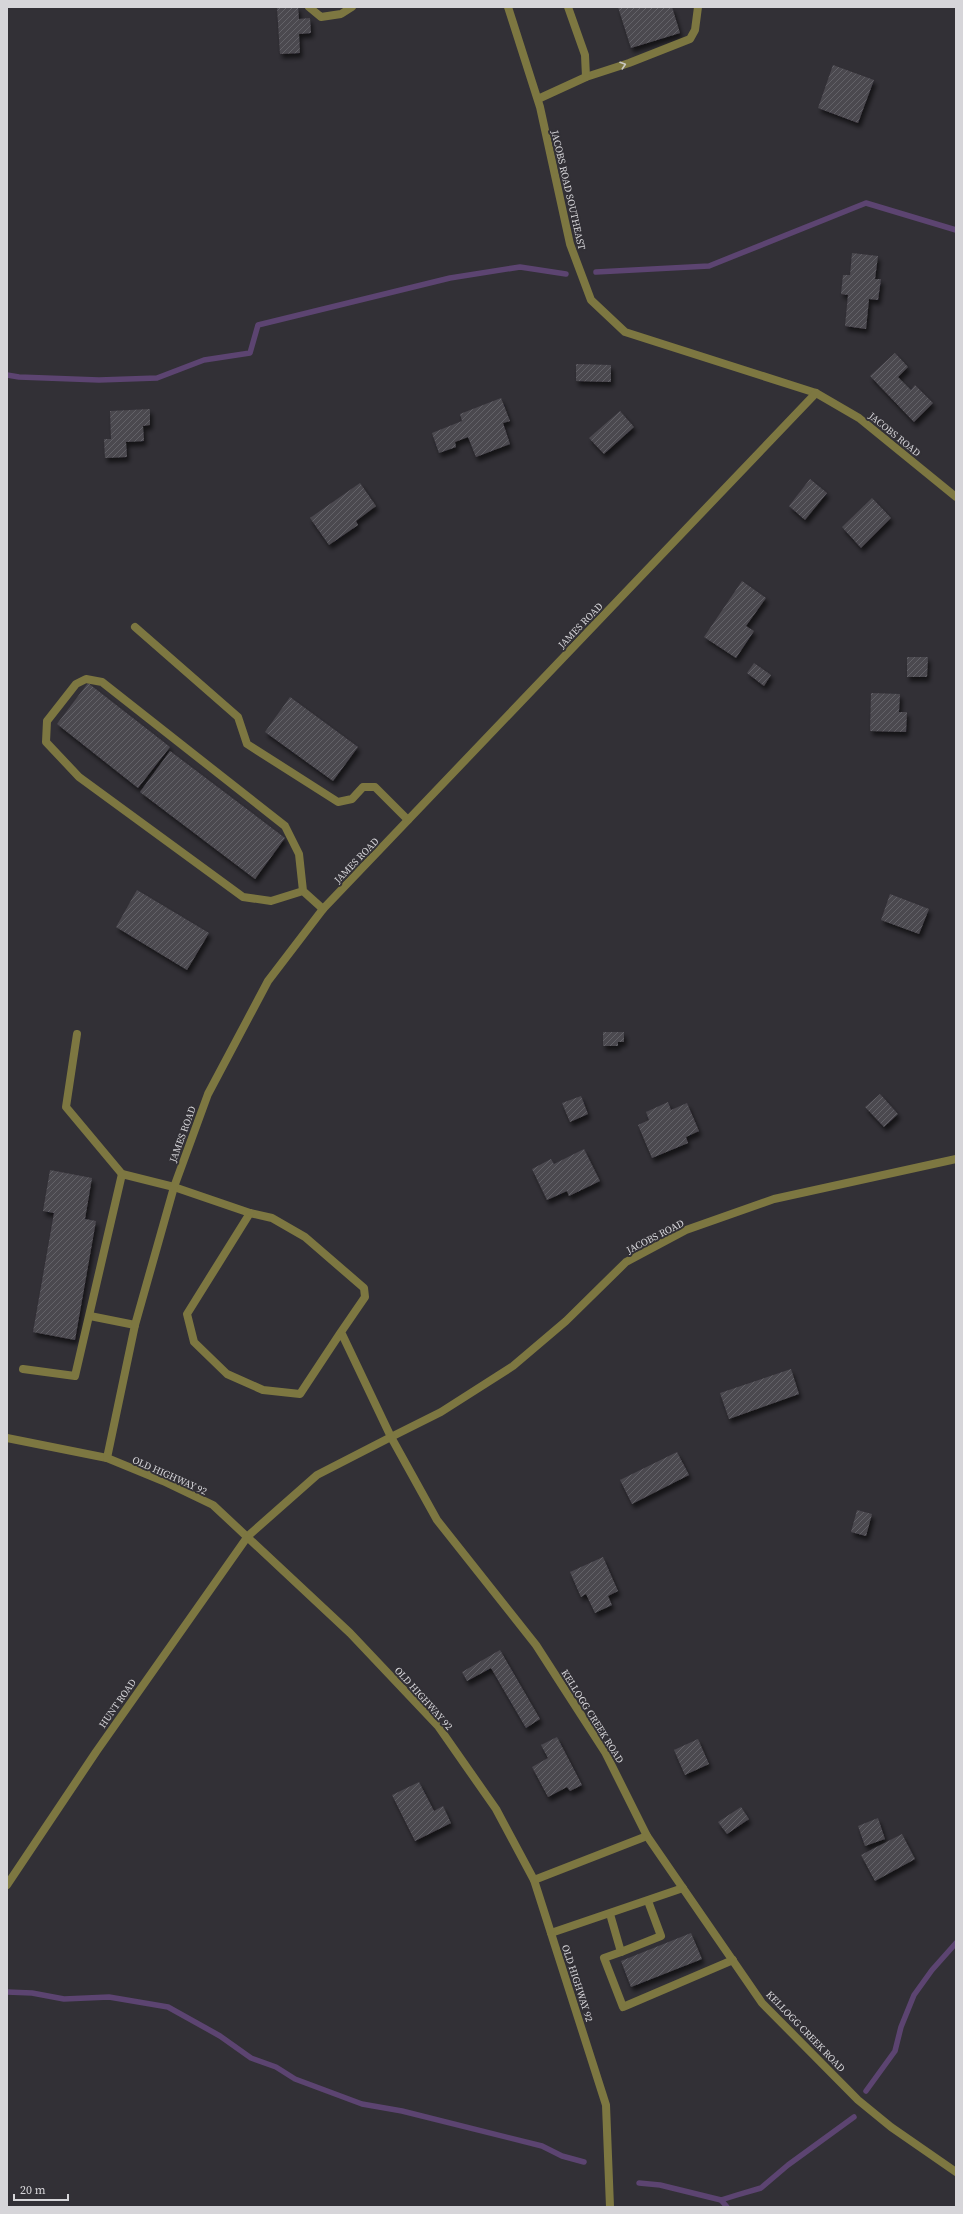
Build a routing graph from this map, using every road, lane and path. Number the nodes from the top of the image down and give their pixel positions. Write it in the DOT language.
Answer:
graph roads {
  1 [pos="309,7"];
  2 [pos="352,7"];
  3 [pos="508,7"];
  4 [pos="568,7"];
  5 [pos="698,7"];
  6 [pos="586,77"];
  7 [pos="538,99"];
  8 [pos="816,393"];
  9 [pos="956,497"];
  10 [pos="135,627"];
  11 [pos="408,820"];
  12 [pos="303,891"];
  13 [pos="323,909"];
  14 [pos="77,1034"];
  15 [pos="956,1159"];
  16 [pos="122,1174"];
  17 [pos="174,1186"];
  18 [pos="250,1213"];
  19 [pos="90,1316"];
  20 [pos="136,1325"];
  21 [pos="341,1332"];
  22 [pos="22,1369"];
  23 [pos="391,1437"];
  24 [pos="7,1438"];
  25 [pos="107,1458"];
  26 [pos="248,1536"];
  27 [pos="647,1836"];
  28 [pos="534,1880"];
  29 [pos="7,1885"];
  30 [pos="683,1888"];
  31 [pos="648,1900"];
  32 [pos="610,1914"];
  33 [pos="551,1933"];
  34 [pos="621,1952"];
  35 [pos="733,1960"];
  36 [pos="956,2172"];
  37 [pos="610,2207"];
  1 -- 2 [label="street"];
  3 -- 7 [label="street, JACOBS ROAD SOUTHEAST"];
  4 -- 6 [label="street"];
  6 -- 5 [label="street, one-way"];
  6 -- 7 [label="street"];
  7 -- 8 [label="street, JACOBS ROAD SOUTHEAST"];
  8 -- 9 [label="street, JACOBS ROAD"];
  8 -- 11 [label="street, JAMES ROAD"];
  10 -- 11 [label="street"];
  11 -- 13 [label="street, JAMES ROAD"];
  12 -- 12 [label="street"];
  12 -- 13 [label="street"];
  13 -- 17 [label="street, JAMES ROAD"];
  14 -- 16 [label="street"];
  15 -- 23 [label="street, JACOBS ROAD"];
  16 -- 17 [label="street"];
  16 -- 19 [label="street"];
  17 -- 18 [label="street"];
  17 -- 20 [label="street, JAMES ROAD"];
  18 -- 21 [label="street"];
  18 -- 21 [label="street"];
  19 -- 20 [label="street"];
  19 -- 22 [label="street"];
  20 -- 25 [label="street, JAMES ROAD"];
  21 -- 23 [label="street, KELLOGG CREEK ROAD"];
  23 -- 26 [label="street"];
  23 -- 27 [label="street, KELLOGG CREEK ROAD"];
  24 -- 25 [label="street, OLD HIGHWAY 92"];
  25 -- 26 [label="street, OLD HIGHWAY 92"];
  26 -- 28 [label="street, OLD HIGHWAY 92"];
  26 -- 29 [label="street, HUNT ROAD"];
  27 -- 28 [label="street"];
  27 -- 30 [label="street, KELLOGG CREEK ROAD"];
  28 -- 33 [label="street, OLD HIGHWAY 92"];
  30 -- 31 [label="street"];
  30 -- 35 [label="street, KELLOGG CREEK ROAD"];
  31 -- 32 [label="street"];
  31 -- 34 [label="street"];
  32 -- 33 [label="street"];
  32 -- 34 [label="street"];
  33 -- 37 [label="street, OLD HIGHWAY 92"];
  34 -- 35 [label="street"];
  35 -- 36 [label="street, KELLOGG CREEK ROAD"];
}
